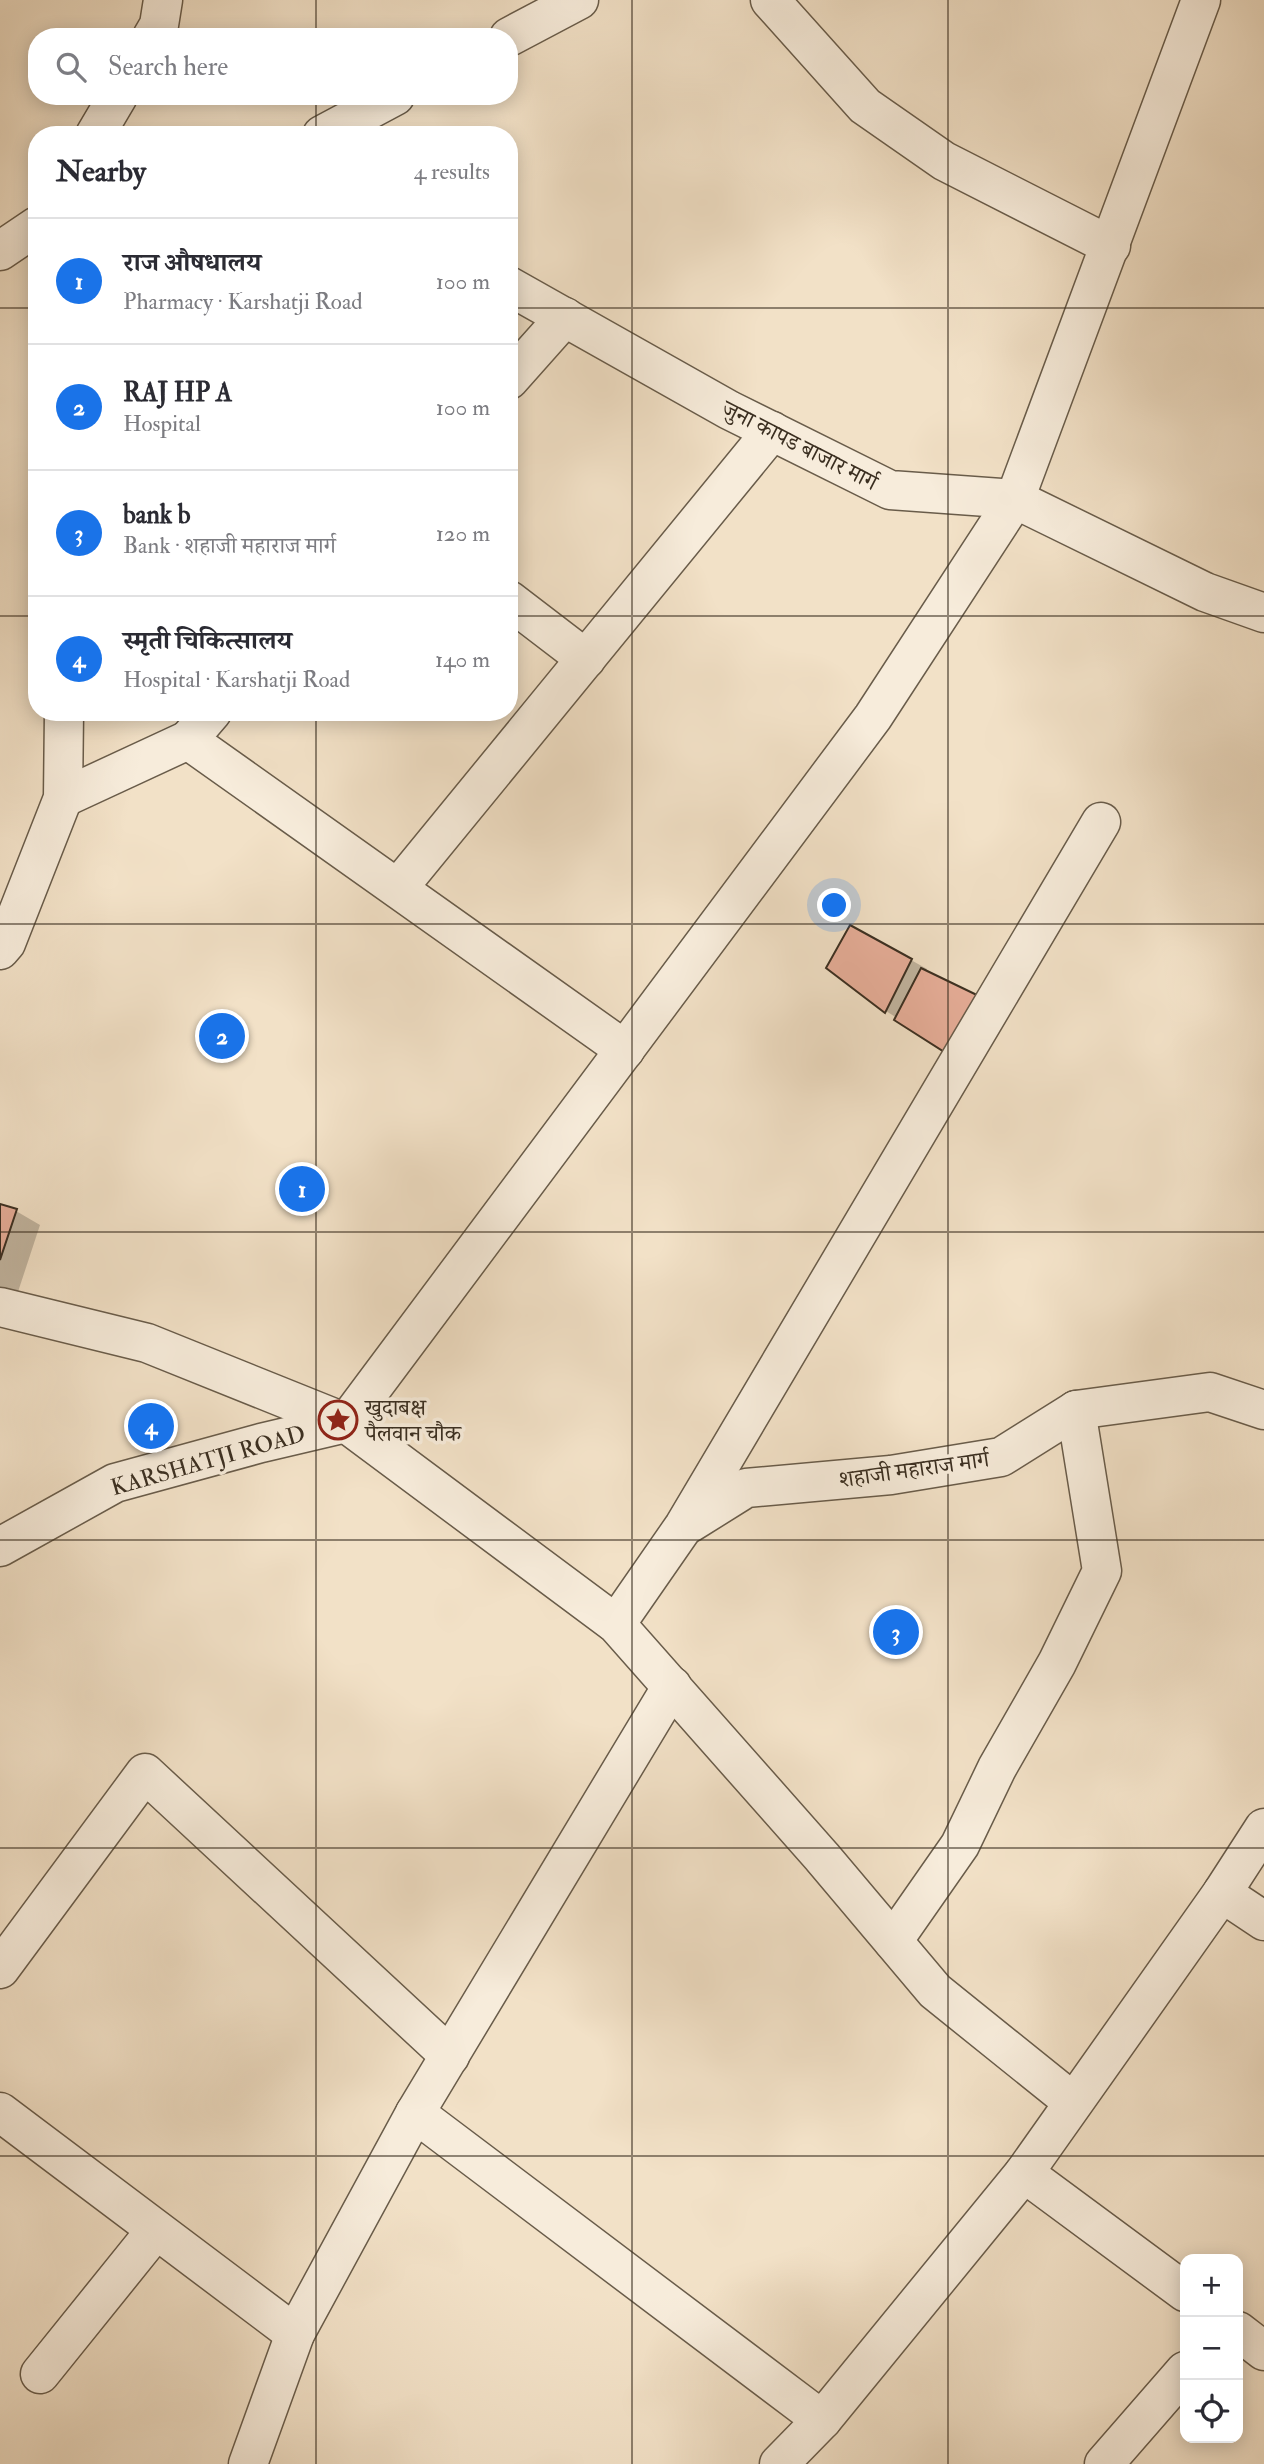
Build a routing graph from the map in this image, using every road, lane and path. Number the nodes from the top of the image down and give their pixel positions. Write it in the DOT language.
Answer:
graph roads {
  1 [pos="163,0"];
  2 [pos="579,0"];
  3 [pos="770,0"];
  4 [pos="1201,0"];
  5 [pos="157,28"];
  6 [pos="518,32"];
  7 [pos="113,105"];
  8 [pos="378,105"];
  9 [pos="100,126"];
  10 [pos="339,126"];
  11 [pos="28,232"];
  12 [pos="1111,246"];
  13 [pos="0,251"];
  14 [pos="518,291"];
  15 [pos="565,317"];
  16 [pos="518,370"];
  17 [pos="772,431"];
  18 [pos="1015,499"];
  19 [pos="518,607"];
  20 [pos="1264,612"];
  21 [pos="586,659"];
  22 [pos="64,721"];
  23 [pos="200,726"];
  24 [pos="63,798"];
  25 [pos="1101,822"];
  26 [pos="398,888"];
  27 [pos="0,950"];
  28 [pos="625,1050"];
  29 [pos="0,1307"];
  30 [pos="1076,1410"];
  31 [pos="1264,1410"];
  32 [pos="346,1423"];
  33 [pos="684,1526"];
  34 [pos="0,1547"];
  35 [pos="616,1624"];
  36 [pos="672,1686"];
  37 [pos="1264,1828"];
  38 [pos="1222,1893"];
  39 [pos="1264,1921"];
  40 [pos="893,1941"];
  41 [pos="0,1969"];
  42 [pos="450,2056"];
  43 [pos="1073,2102"];
  44 [pos="0,2112"];
  45 [pos="415,2113"];
  46 [pos="1024,2173"];
  47 [pos="156,2230"];
  48 [pos="1180,2288"];
  49 [pos="295,2334"];
  50 [pos="1243,2335"];
  51 [pos="1264,2351"];
  52 [pos="40,2374"];
  53 [pos="1180,2377"];
  54 [pos="822,2420"];
  55 [pos="248,2464"];
  56 [pos="779,2464"];
  57 [pos="1104,2464"];
  1 -- 5 [label="street"];
  2 -- 6 [label="street"];
  3 -- 12 [label="street"];
  4 -- 12 [label="street"];
  7 -- 9 [label="street"];
  8 -- 10 [label="street"];
  11 -- 13 [label="street"];
  12 -- 18 [label="street"];
  14 -- 15 [label="street, जुना कापड बाजार मार्ग"];
  15 -- 16 [label="street"];
  15 -- 17 [label="street, जुना कापड बाजार मार्ग"];
  17 -- 18 [label="street, जुना कापड बाजार मार्ग"];
  17 -- 21 [label="street"];
  18 -- 20 [label="street, जुना कापड बाजार मार्ग"];
  18 -- 28 [label="street"];
  19 -- 21 [label="street"];
  21 -- 26 [label="street"];
  22 -- 24 [label="street"];
  23 -- 24 [label="street"];
  23 -- 26 [label="street"];
  24 -- 27 [label="street"];
  25 -- 33 [label="street"];
  26 -- 28 [label="street"];
  28 -- 32 [label="street"];
  29 -- 32 [label="street"];
  30 -- 31 [label="street, शहाजी महाराज मार्ग"];
  30 -- 33 [label="street, शहाजी महाराज मार्ग"];
  30 -- 40 [label="street"];
  32 -- 34 [label="street, KARSHATJI ROAD"];
  32 -- 35 [label="street"];
  33 -- 35 [label="street"];
  35 -- 36 [label="street"];
  36 -- 40 [label="street"];
  36 -- 42 [label="street"];
  37 -- 38 [label="street"];
  38 -- 39 [label="street"];
  38 -- 43 [label="street"];
  40 -- 43 [label="street"];
  41 -- 42 [label="street"];
  42 -- 45 [label="street"];
  43 -- 46 [label="street"];
  44 -- 47 [label="street"];
  45 -- 49 [label="street"];
  45 -- 54 [label="street"];
  46 -- 48 [label="street"];
  46 -- 54 [label="street"];
  47 -- 49 [label="street"];
  47 -- 52 [label="street"];
  49 -- 55 [label="street"];
  50 -- 51 [label="street"];
  53 -- 57 [label="street"];
  54 -- 56 [label="street"];
}
